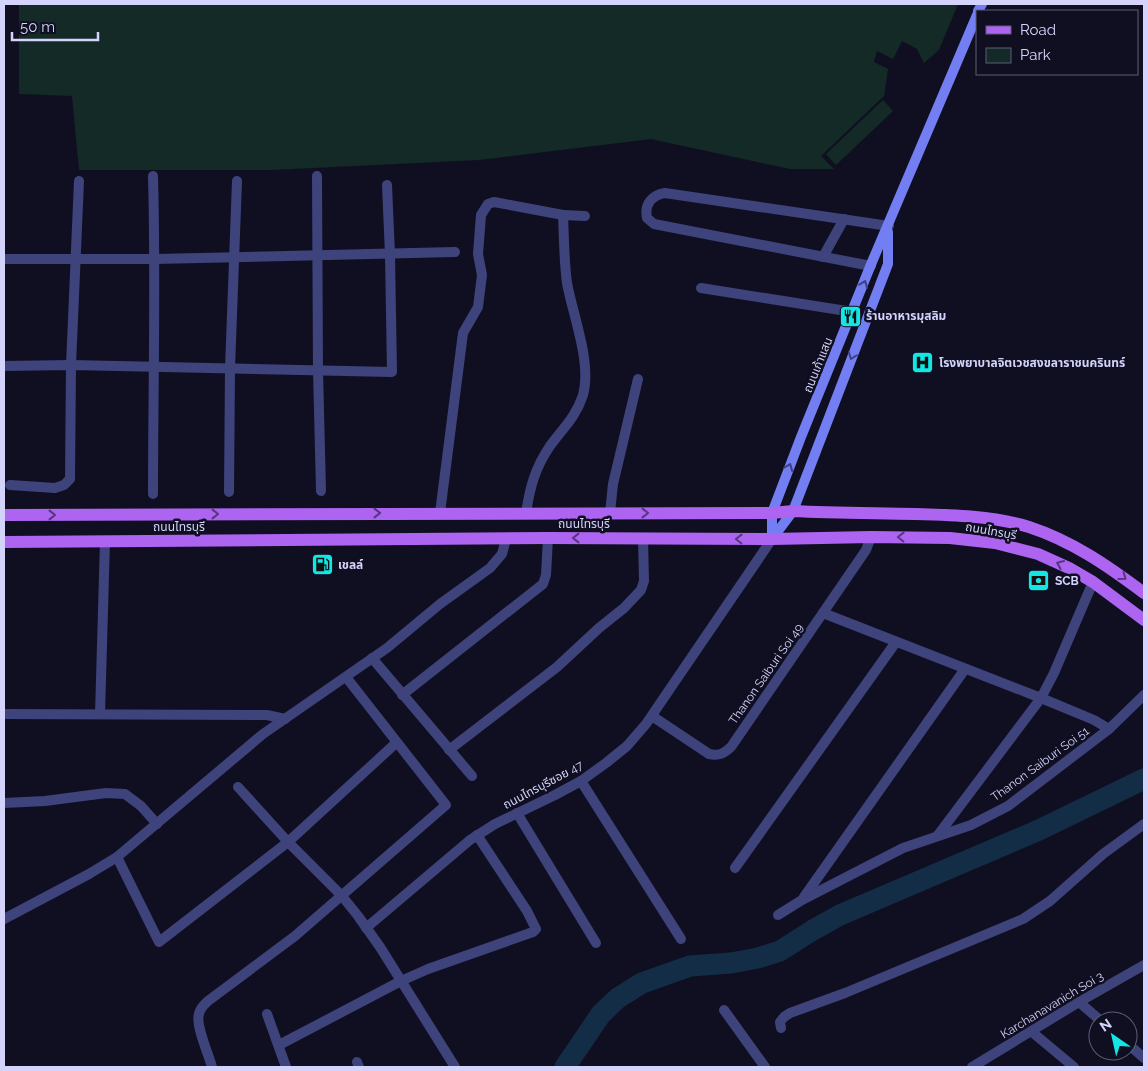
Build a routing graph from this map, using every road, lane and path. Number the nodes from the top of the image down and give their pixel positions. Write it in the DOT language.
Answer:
graph roads {
  1 [pos="976,18"];
  2 [pos="153,176"];
  3 [pos="317,176"];
  4 [pos="79,181"];
  5 [pos="237,181"];
  6 [pos="387,185"];
  7 [pos="563,215"];
  8 [pos="585,216"];
  9 [pos="844,219"];
  10 [pos="888,226"];
  11 [pos="455,252"];
  12 [pos="390,255"];
  13 [pos="317,256"];
  14 [pos="75,258"];
  15 [pos="234,258"];
  16 [pos="823,258"];
  17 [pos="4,259"];
  18 [pos="155,259"];
  19 [pos="871,266"];
  20 [pos="701,288"];
  21 [pos="853,312"];
  22 [pos="71,365"];
  23 [pos="4,366"];
  24 [pos="153,368"];
  25 [pos="230,368"];
  26 [pos="318,370"];
  27 [pos="638,379"];
  28 [pos="10,485"];
  29 [pos="321,491"];
  30 [pos="229,492"];
  31 [pos="153,494"];
  32 [pos="793,511"];
  33 [pos="440,513"];
  34 [pos="526,513"];
  35 [pos="610,513"];
  36 [pos="772,513"];
  37 [pos="4,515"];
  38 [pos="872,537"];
  39 [pos="548,538"];
  40 [pos="643,538"];
  41 [pos="506,539"];
  42 [pos="772,540"];
  43 [pos="105,541"];
  44 [pos="4,542"];
  45 [pos="1093,582"];
  46 [pos="1144,593"];
  47 [pos="823,613"];
  48 [pos="1144,620"];
  49 [pos="896,642"];
  50 [pos="372,658"];
  51 [pos="965,669"];
  52 [pos="346,676"];
  53 [pos="402,695"];
  54 [pos="1144,695"];
  55 [pos="1041,698"];
  56 [pos="4,714"];
  57 [pos="100,714"];
  58 [pos="652,716"];
  59 [pos="285,719"];
  60 [pos="1109,729"];
  61 [pos="396,743"];
  62 [pos="449,750"];
  63 [pos="472,776"];
  64 [pos="581,781"];
  65 [pos="238,787"];
  66 [pos="4,803"];
  67 [pos="517,813"];
  68 [pos="157,824"];
  69 [pos="1144,824"];
  70 [pos="477,835"];
  71 [pos="938,835"];
  72 [pos="288,842"];
  73 [pos="116,857"];
  74 [pos="734,868"];
  75 [pos="342,896"];
  76 [pos="802,900"];
  77 [pos="778,915"];
  78 [pos="4,919"];
  79 [pos="366,928"];
  80 [pos="681,939"];
  81 [pos="596,943"];
  82 [pos="1144,965"];
  83 [pos="401,981"];
  84 [pos="1079,1002"];
  85 [pos="724,1010"];
  86 [pos="1089,1011"];
  87 [pos="267,1014"];
  88 [pos="781,1028"];
  89 [pos="1032,1032"];
  90 [pos="279,1045"];
  91 [pos="212,1067"];
  92 [pos="286,1067"];
  93 [pos="455,1067"];
  94 [pos="765,1067"];
  95 [pos="972,1067"];
  96 [pos="1074,1067"];
  1 -- 10 [label="main road, ถนนเก้าแสน"];
  2 -- 18 [label="street"];
  3 -- 13 [label="street"];
  4 -- 14 [label="street"];
  5 -- 15 [label="street"];
  6 -- 12 [label="street"];
  7 -- 8 [label="street"];
  7 -- 33 [label="street"];
  7 -- 34 [label="street"];
  9 -- 10 [label="street"];
  9 -- 16 [label="street"];
  9 -- 16 [label="street"];
  10 -- 19 [label="main road, ถนนเก้าแสน"];
  10 -- 32 [label="main road, ถนนเก้าแสน, one-way"];
  11 -- 12 [label="street"];
  12 -- 13 [label="street"];
  12 -- 26 [label="street"];
  13 -- 15 [label="street"];
  13 -- 26 [label="street"];
  14 -- 17 [label="street"];
  14 -- 18 [label="street"];
  14 -- 22 [label="street"];
  15 -- 18 [label="street"];
  15 -- 25 [label="street"];
  16 -- 19 [label="street"];
  18 -- 24 [label="street"];
  21 -- 19 [label="main road, ถนนเก้าแสน, one-way"];
  20 -- 21 [label="street"];
  36 -- 21 [label="main road, ถนนเก้าแสน, one-way"];
  22 -- 23 [label="street"];
  22 -- 24 [label="street"];
  22 -- 28 [label="street"];
  24 -- 25 [label="street"];
  24 -- 31 [label="street"];
  25 -- 26 [label="street"];
  25 -- 30 [label="street"];
  26 -- 29 [label="street"];
  27 -- 35 [label="street"];
  32 -- 36 [label="main road, ถนนไทรบุรี"];
  32 -- 42 [label="main road, ถนนเก้าแสน"];
  32 -- 46 [label="main road, ถนนไทรบุรี, one-way"];
  33 -- 34 [label="main road, ถนนไทรบุรี"];
  37 -- 33 [label="main road, ถนนไทรบุรี, one-way"];
  34 -- 35 [label="main road, ถนนไทรบุรี"];
  35 -- 36 [label="main road, ถนนไทรบุรี, one-way"];
  36 -- 42 [label="main road"];
  38 -- 42 [label="main road, ถนนไทรบุรี"];
  45 -- 38 [label="main road, ถนนไทรบุรี, one-way"];
  38 -- 47 [label="street, Thanon Saiburi Soi 49"];
  40 -- 39 [label="main road, ถนนไทรบุรี, one-way"];
  39 -- 41 [label="main road, ถนนไทรบุรี"];
  39 -- 53 [label="street"];
  42 -- 40 [label="main road, ถนนไทรบุรี, one-way"];
  40 -- 62 [label="street"];
  41 -- 43 [label="main road, ถนนไทรบุรี"];
  41 -- 50 [label="street"];
  42 -- 58 [label="street, ถนนไทรบุรีซอย 47"];
  43 -- 44 [label="main road, ถนนไทรบุรี"];
  43 -- 57 [label="street"];
  45 -- 48 [label="main road, ถนนไทรบุรี"];
  45 -- 55 [label="street"];
  47 -- 49 [label="street"];
  47 -- 58 [label="street, Thanon Saiburi Soi 49"];
  49 -- 51 [label="street"];
  49 -- 74 [label="street"];
  50 -- 52 [label="street"];
  50 -- 53 [label="street"];
  51 -- 55 [label="street"];
  51 -- 76 [label="street"];
  52 -- 59 [label="street"];
  52 -- 61 [label="street"];
  53 -- 62 [label="street"];
  54 -- 60 [label="street, Thanon Saiburi Soi 51"];
  55 -- 60 [label="street"];
  55 -- 71 [label="street"];
  56 -- 57 [label="street"];
  57 -- 59 [label="street"];
  58 -- 64 [label="street, ถนนไทรบุรีซอย 47"];
  59 -- 68 [label="street"];
  60 -- 71 [label="street, Thanon Saiburi Soi 51"];
  61 -- 72 [label="street"];
  61 -- 75 [label="street"];
  62 -- 63 [label="street"];
  64 -- 67 [label="street, ถนนไทรบุรีซอย 47"];
  64 -- 80 [label="street"];
  65 -- 72 [label="street"];
  66 -- 68 [label="street"];
  67 -- 70 [label="street, ถนนไทรบุรีซอย 47"];
  67 -- 81 [label="street"];
  68 -- 73 [label="street"];
  69 -- 88 [label="street"];
  70 -- 79 [label="street, ถนนไทรบุรีซอย 47"];
  70 -- 83 [label="street"];
  71 -- 76 [label="street, Thanon Saiburi Soi 51"];
  72 -- 73 [label="street"];
  72 -- 75 [label="street"];
  73 -- 78 [label="street"];
  75 -- 79 [label="street"];
  75 -- 91 [label="street"];
  76 -- 77 [label="street, Thanon Saiburi Soi 51"];
  79 -- 83 [label="street"];
  82 -- 84 [label="street, Karchanavanich Soi 3"];
  83 -- 90 [label="street"];
  83 -- 93 [label="street"];
  84 -- 86 [label="street"];
  84 -- 89 [label="street, Karchanavanich Soi 3"];
  85 -- 94 [label="street"];
  87 -- 90 [label="street"];
  89 -- 95 [label="street, Karchanavanich Soi 3"];
  89 -- 96 [label="street"];
  90 -- 92 [label="street"];
}
